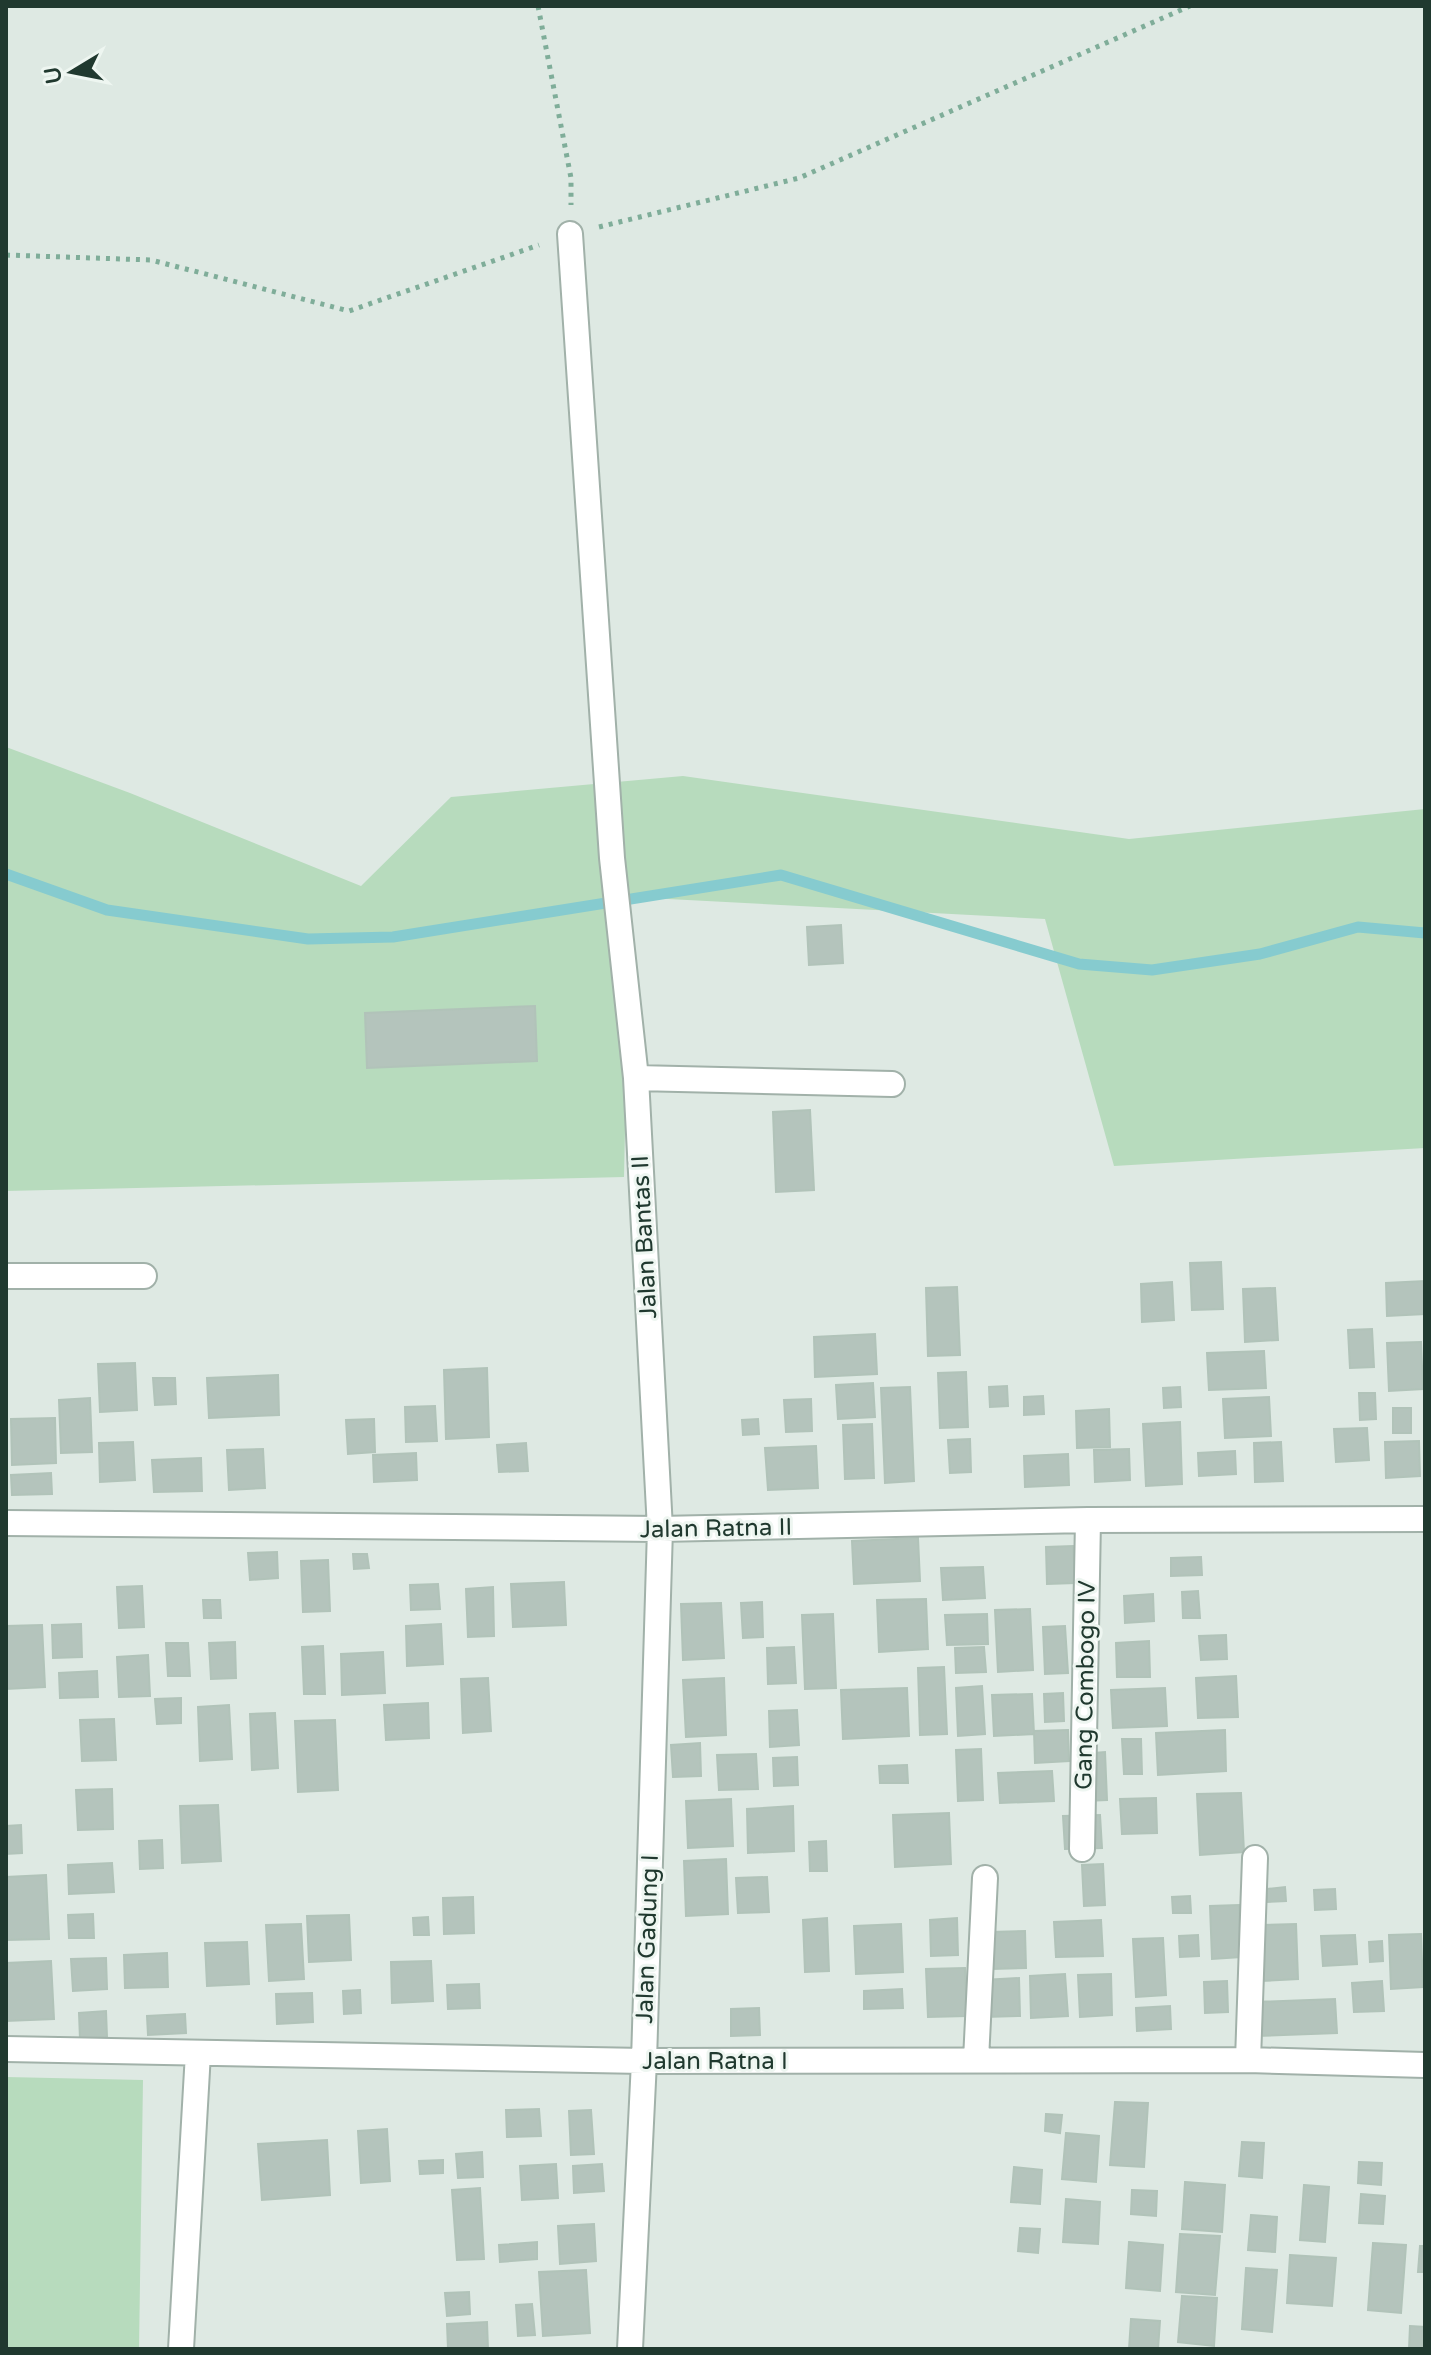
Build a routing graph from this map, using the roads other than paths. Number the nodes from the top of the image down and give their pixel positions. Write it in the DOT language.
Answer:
graph roads {
  1 [pos="570,234"];
  2 [pos="636,1078"];
  3 [pos="892,1084"];
  4 [pos="6,1276"];
  5 [pos="144,1276"];
  6 [pos="1425,1519"];
  7 [pos="1088,1520"];
  8 [pos="6,1523"];
  9 [pos="660,1529"];
  10 [pos="1082,1849"];
  11 [pos="1255,1858"];
  12 [pos="985,1878"];
  13 [pos="6,2049"];
  14 [pos="198,2053"];
  15 [pos="976,2060"];
  16 [pos="1248,2060"];
  17 [pos="644,2061"];
  18 [pos="1425,2065"];
  19 [pos="181,2349"];
  20 [pos="630,2349"];
  1 -- 2 [label="street, Jalan Bantas II"];
  2 -- 3 [label="street"];
  2 -- 9 [label="street, Jalan Bantas II"];
  4 -- 5 [label="street"];
  6 -- 7 [label="street, Jalan Ratna II"];
  7 -- 9 [label="street, Jalan Ratna II"];
  7 -- 10 [label="street, Gang Combogo IV"];
  8 -- 9 [label="street, Jalan Ratna II"];
  9 -- 17 [label="street, Jalan Gadung I"];
  11 -- 16 [label="street"];
  12 -- 15 [label="street"];
  13 -- 14 [label="street, Jalan Ratna I"];
  14 -- 17 [label="street, Jalan Ratna I"];
  14 -- 19 [label="street"];
  15 -- 16 [label="street, Jalan Ratna I"];
  15 -- 17 [label="street, Jalan Ratna I"];
  16 -- 18 [label="street, Jalan Ratna I"];
  17 -- 20 [label="street, Jalan Gadung I"];
}
